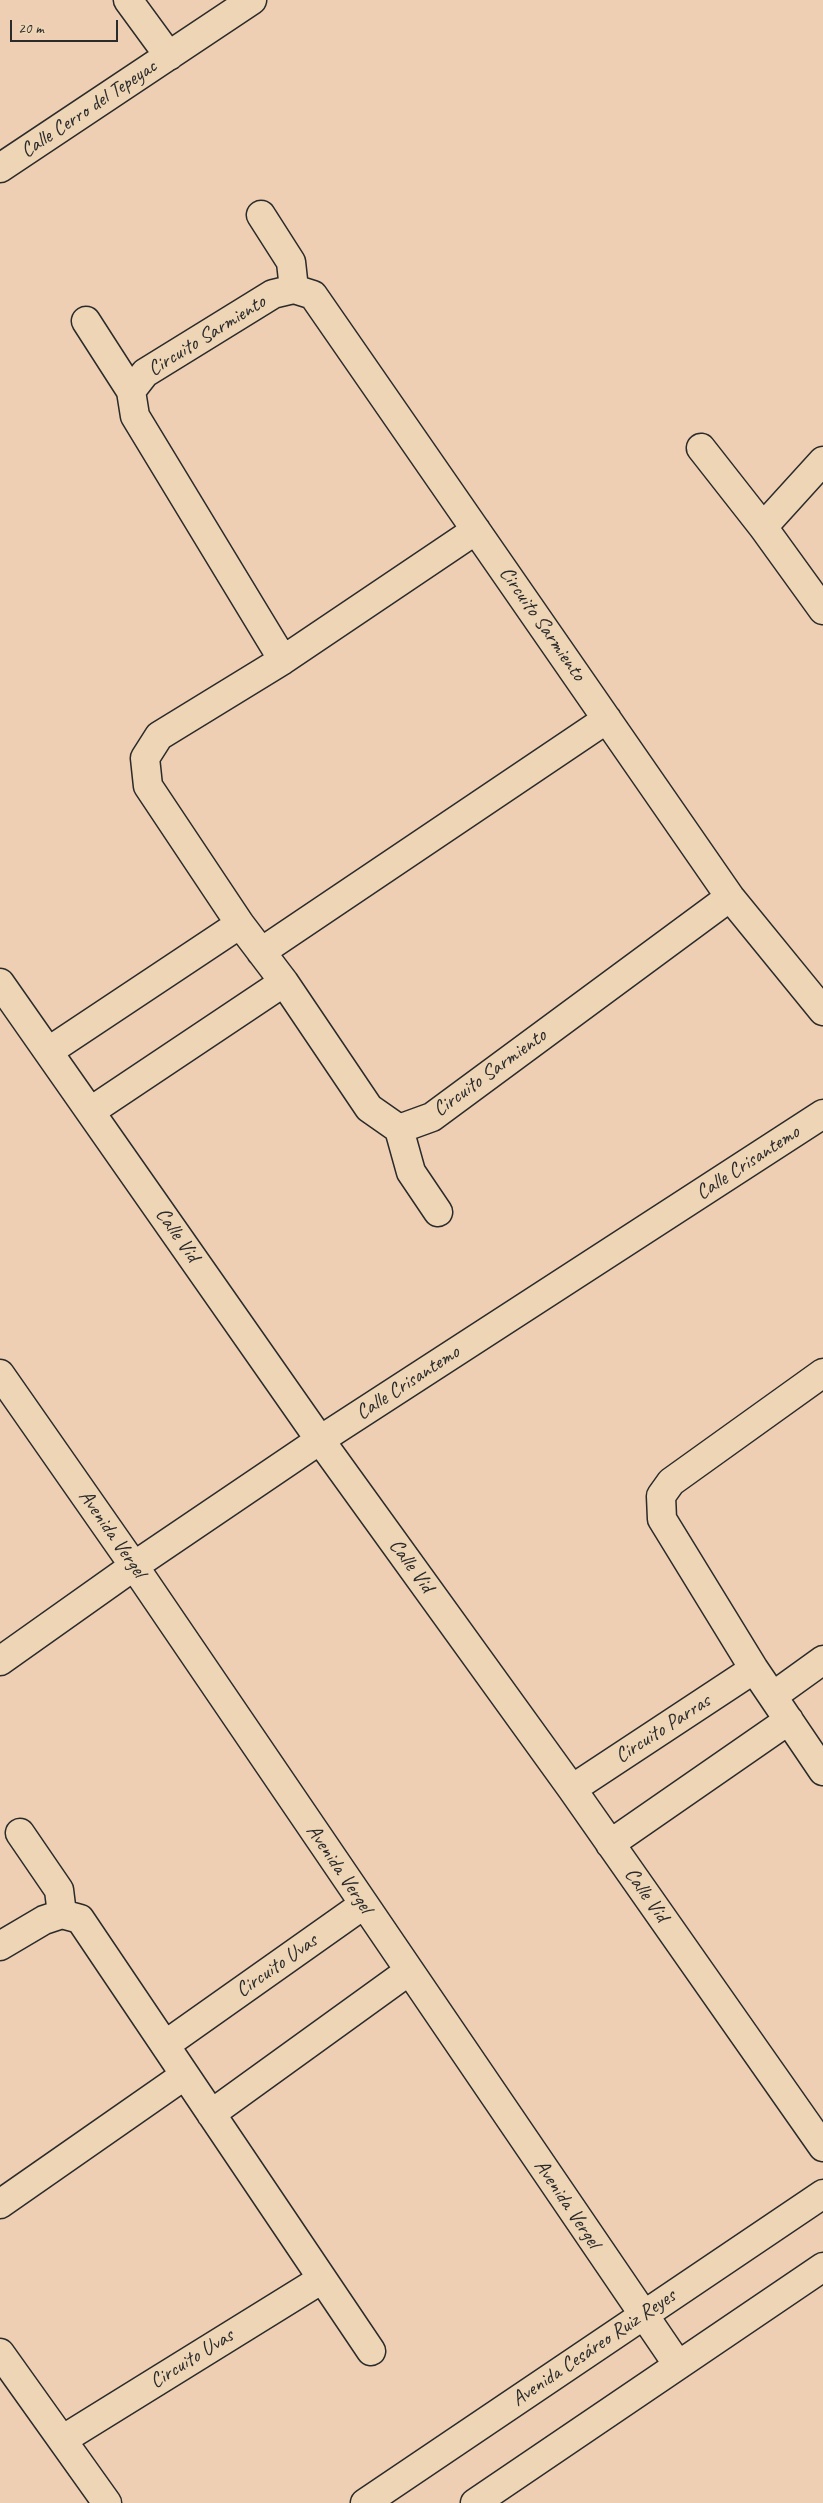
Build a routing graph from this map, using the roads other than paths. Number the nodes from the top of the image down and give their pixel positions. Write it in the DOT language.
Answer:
graph roads {
  1 [pos="128,0"];
  2 [pos="252,0"];
  3 [pos="169,56"];
  4 [pos="0,168"];
  5 [pos="261,215"];
  6 [pos="294,290"];
  7 [pos="86,321"];
  8 [pos="132,391"];
  9 [pos="701,448"];
  10 [pos="823,461"];
  11 [pos="763,527"];
  12 [pos="476,530"];
  13 [pos="823,610"];
  14 [pos="283,660"];
  15 [pos="608,719"];
  16 [pos="730,897"];
  17 [pos="240,924"];
  18 [pos="261,952"];
  19 [pos="284,982"];
  20 [pos="0,983"];
  21 [pos="823,1011"];
  22 [pos="50,1051"];
  23 [pos="91,1111"];
  24 [pos="823,1114"];
  25 [pos="399,1129"];
  26 [pos="438,1212"];
  27 [pos="823,1373"];
  28 [pos="0,1374"];
  29 [pos="320,1440"];
  30 [pos="134,1566"];
  31 [pos="823,1660"];
  32 [pos="0,1661"];
  33 [pos="754,1669"];
  34 [pos="773,1696"];
  35 [pos="789,1720"];
  36 [pos="823,1771"];
  37 [pos="572,1789"];
  38 [pos="20,1833"];
  39 [pos="610,1844"];
  40 [pos="364,1905"];
  41 [pos="62,1914"];
  42 [pos="0,1946"];
  43 [pos="409,1971"];
  44 [pos="165,2045"];
  45 [pos="185,2075"];
  46 [pos="211,2114"];
  47 [pos="823,2147"];
  48 [pos="823,2194"];
  49 [pos="0,2204"];
  50 [pos="823,2267"];
  51 [pos="322,2279"];
  52 [pos="642,2315"];
  53 [pos="371,2352"];
  54 [pos="0,2353"];
  55 [pos="678,2365"];
  56 [pos="62,2440"];
  57 [pos="107,2503"];
  58 [pos="365,2503"];
  59 [pos="476,2503"];
  1 -- 3 [label="street"];
  2 -- 3 [label="street, Calle Cerro del Tepeyac"];
  3 -- 4 [label="street, Calle Cerro del Tepeyac"];
  5 -- 6 [label="street"];
  6 -- 8 [label="street, Circuito Sarmiento"];
  6 -- 12 [label="street, Circuito Sarmiento"];
  7 -- 8 [label="street"];
  8 -- 14 [label="street, Circuito Sarmiento"];
  9 -- 11 [label="street"];
  10 -- 11 [label="street"];
  11 -- 13 [label="street"];
  12 -- 14 [label="street"];
  12 -- 15 [label="street, Circuito Sarmiento"];
  14 -- 17 [label="street"];
  15 -- 16 [label="street, Circuito Sarmiento"];
  15 -- 18 [label="street"];
  16 -- 21 [label="street, Circuito Sarmiento"];
  16 -- 25 [label="street, Circuito Sarmiento"];
  17 -- 18 [label="street"];
  17 -- 22 [label="street"];
  18 -- 19 [label="street"];
  19 -- 23 [label="street"];
  19 -- 25 [label="street"];
  20 -- 22 [label="street, Calle Vid"];
  22 -- 23 [label="street, Calle Vid"];
  23 -- 29 [label="street, Calle Vid"];
  24 -- 29 [label="street, Calle Crisantemo"];
  25 -- 26 [label="street"];
  27 -- 33 [label="street"];
  28 -- 30 [label="street, Avenida Vergel"];
  29 -- 30 [label="street, Calle Crisantemo"];
  29 -- 37 [label="street, Calle Vid"];
  30 -- 32 [label="street, Calle Crisantemo"];
  30 -- 40 [label="street, Avenida Vergel"];
  31 -- 34 [label="street"];
  33 -- 34 [label="street"];
  33 -- 37 [label="street, Circuito Parras"];
  34 -- 35 [label="street"];
  35 -- 36 [label="street"];
  35 -- 39 [label="street"];
  37 -- 39 [label="street, Calle Vid"];
  38 -- 41 [label="street"];
  39 -- 47 [label="street, Calle Vid"];
  40 -- 43 [label="street, Avenida Vergel"];
  40 -- 44 [label="street, Circuito Uvas"];
  41 -- 42 [label="street"];
  41 -- 44 [label="street"];
  43 -- 46 [label="street"];
  43 -- 52 [label="street, Avenida Vergel"];
  44 -- 45 [label="street"];
  45 -- 46 [label="street"];
  45 -- 49 [label="street"];
  46 -- 51 [label="street"];
  48 -- 52 [label="street, Avenida Cesáreo Ruiz Reyes"];
  50 -- 55 [label="street"];
  51 -- 53 [label="street"];
  51 -- 56 [label="street, Circuito Uvas"];
  52 -- 55 [label="street, Avenida Vergel"];
  52 -- 58 [label="street, Avenida Cesáreo Ruiz Reyes"];
  54 -- 56 [label="street"];
  55 -- 59 [label="street"];
  56 -- 57 [label="street"];
}
